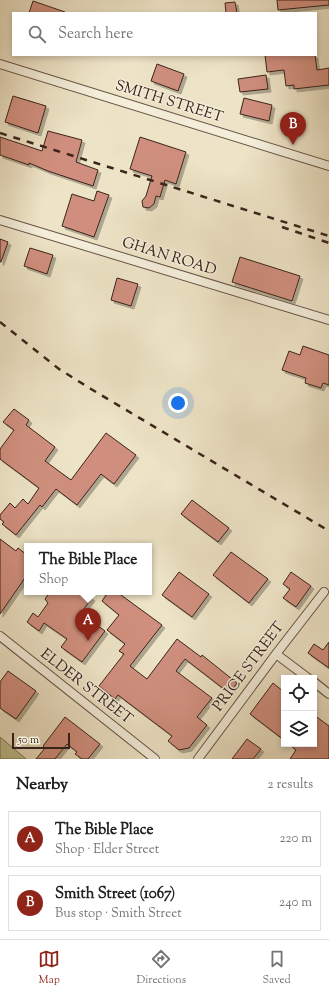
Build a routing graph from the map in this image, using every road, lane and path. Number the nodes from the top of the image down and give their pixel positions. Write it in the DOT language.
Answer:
graph roads {
  1 [pos="0,65"];
  2 [pos="329,166"];
  3 [pos="0,220"];
  4 [pos="329,320"];
  5 [pos="324,592"];
  6 [pos="0,636"];
  7 [pos="276,654"];
  8 [pos="304,675"];
  9 [pos="317,684"];
  10 [pos="329,694"];
  11 [pos="155,759"];
  12 [pos="198,759"];
  1 -- 2 [label="street, SMITH STREET"];
  3 -- 4 [label="street, GHAN ROAD"];
  5 -- 7 [label="street, PRICE STREET"];
  6 -- 11 [label="street, ELDER STREET"];
  7 -- 8 [label="street"];
  7 -- 12 [label="street, PRICE STREET"];
  9 -- 10 [label="street"];
}
